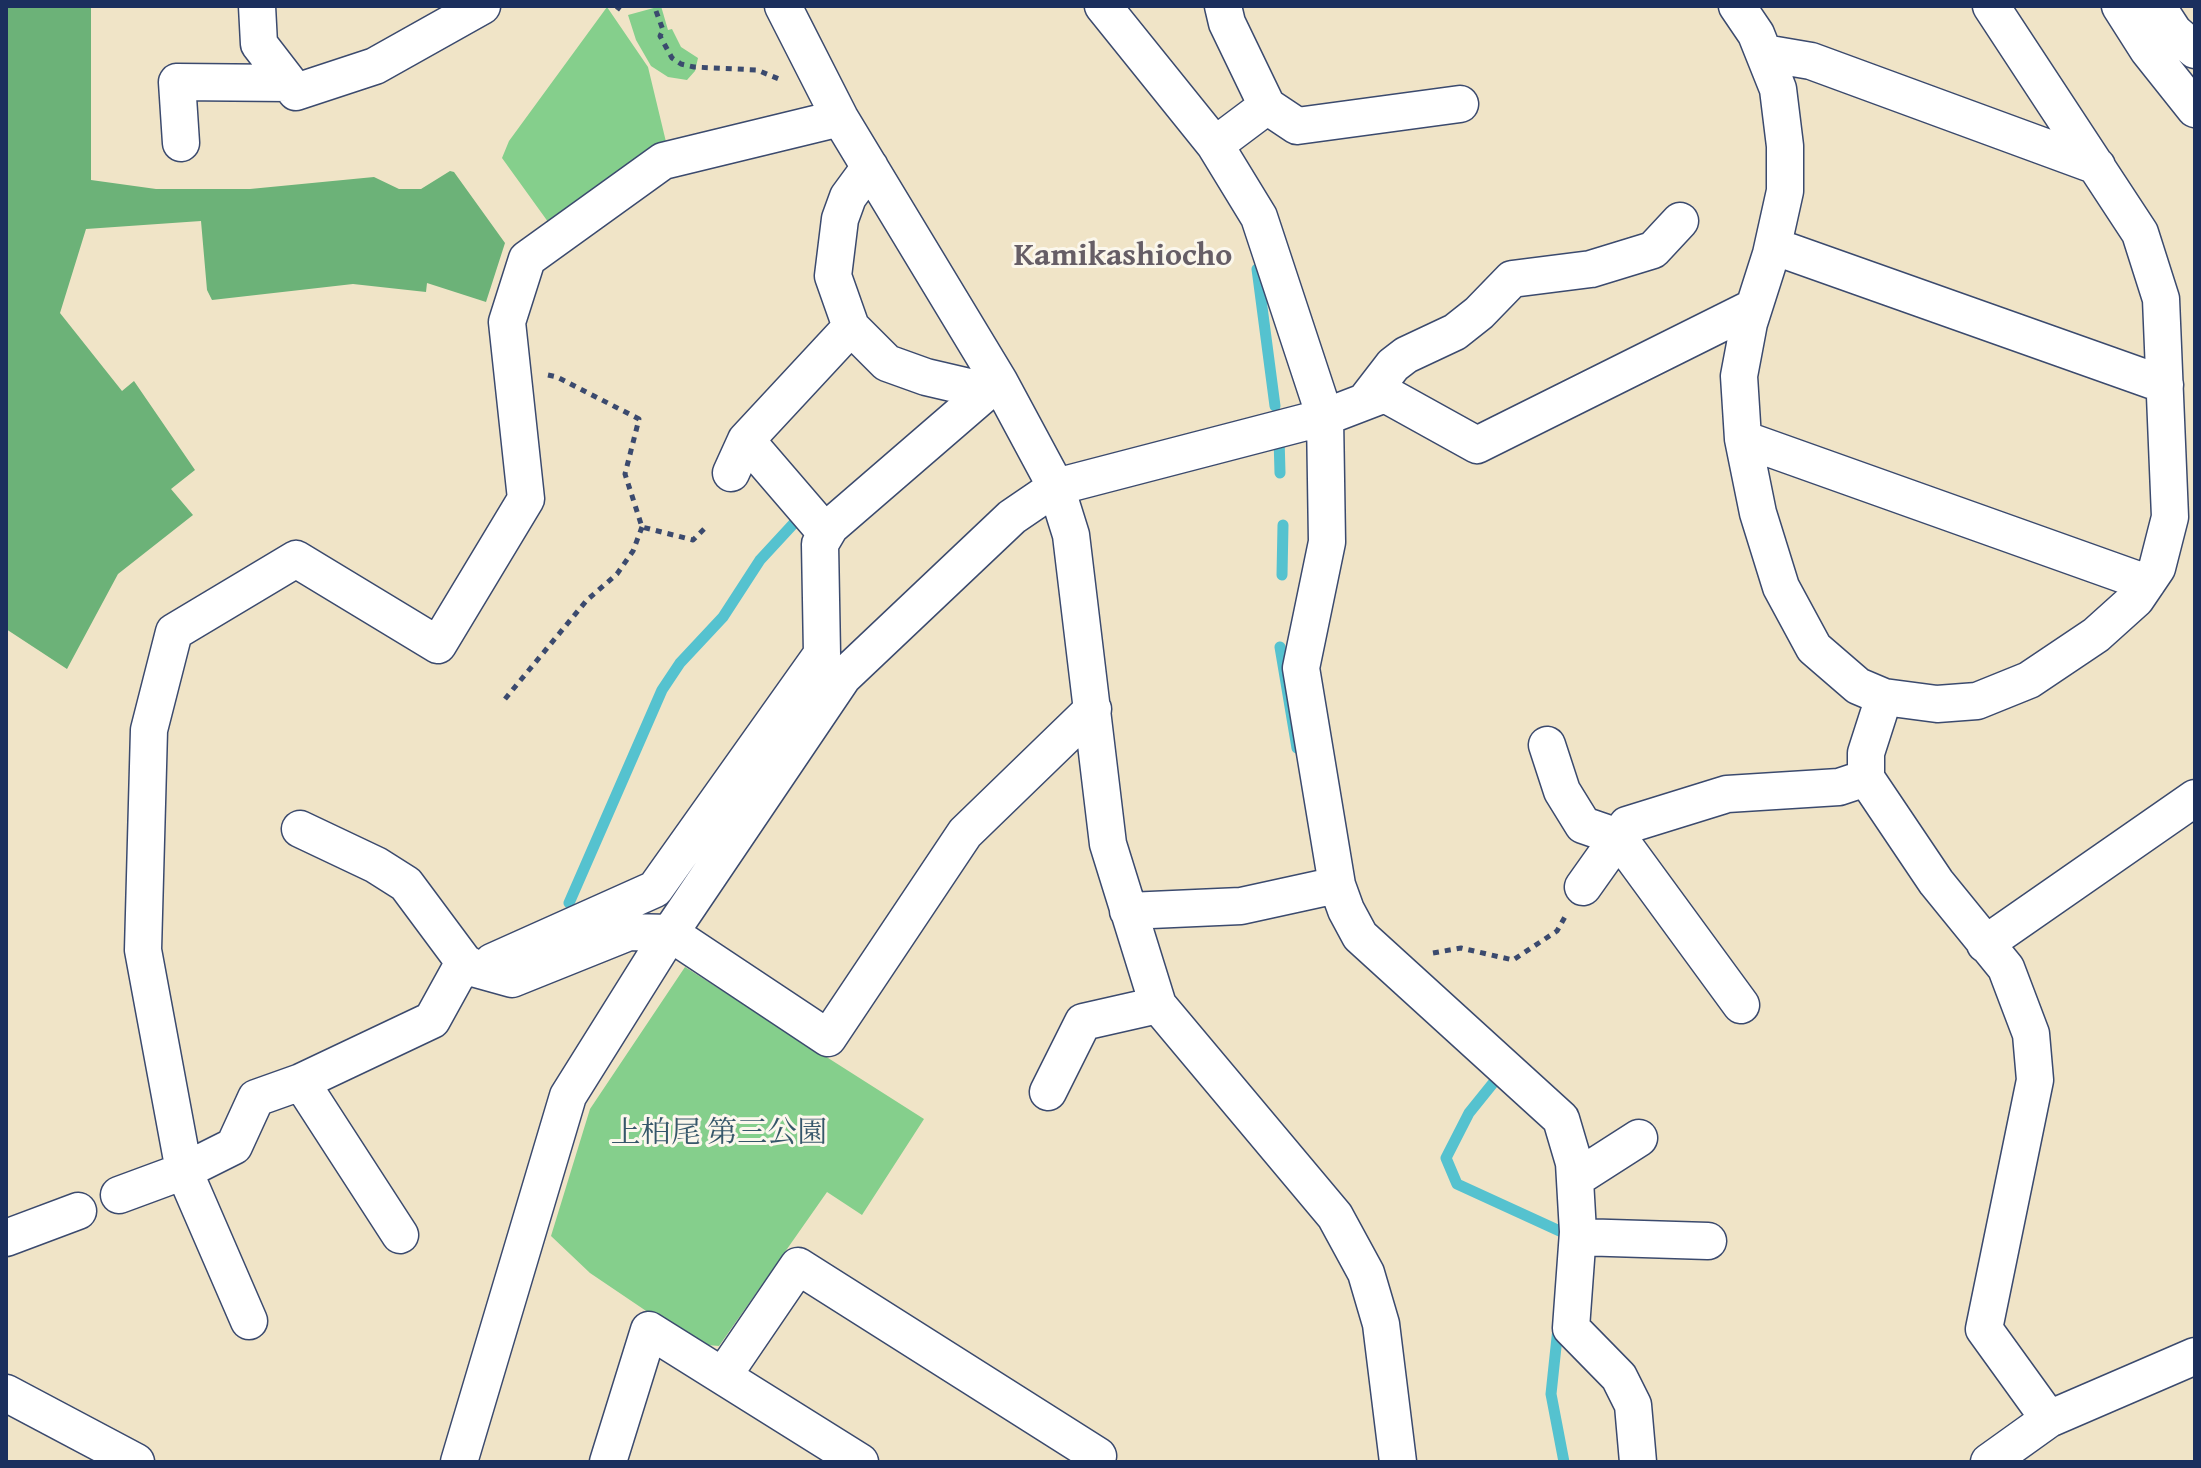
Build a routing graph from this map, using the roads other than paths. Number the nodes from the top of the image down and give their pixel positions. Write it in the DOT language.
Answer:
graph roads {
  1 [pos="257,6"];
  2 [pos="482,6"];
  3 [pos="783,6"];
  4 [pos="1103,6"];
  5 [pos="1223,6"];
  6 [pos="1737,6"];
  7 [pos="1991,6"];
  8 [pos="2120,6"];
  9 [pos="2157,6"];
  10 [pos="2195,50"];
  11 [pos="1764,53"];
  12 [pos="289,83"];
  13 [pos="1460,104"];
  14 [pos="1267,106"];
  15 [pos="835,108"];
  16 [pos="2195,109"];
  17 [pos="181,143"];
  18 [pos="1215,145"];
  19 [pos="2097,166"];
  20 [pos="870,167"];
  21 [pos="1680,221"];
  22 [pos="1773,246"];
  23 [pos="1754,307"];
  24 [pos="851,327"];
  25 [pos="2165,385"];
  26 [pos="993,386"];
  27 [pos="1366,400"];
  28 [pos="1325,417"];
  29 [pos="1743,439"];
  30 [pos="746,440"];
  31 [pos="731,473"];
  32 [pos="1056,487"];
  33 [pos="826,533"];
  34 [pos="2147,583"];
  35 [pos="1884,697"];
  36 [pos="1093,709"];
  37 [pos="1547,745"];
  38 [pos="1866,778"];
  39 [pos="2195,798"];
  40 [pos="300,829"];
  41 [pos="1618,837"];
  42 [pos="1337,885"];
  43 [pos="1583,887"];
  44 [pos="1128,911"];
  45 [pos="670,933"];
  46 [pos="1985,944"];
  47 [pos="470,965"];
  48 [pos="1158,1005"];
  49 [pos="1741,1005"];
  50 [pos="301,1082"];
  51 [pos="1048,1092"];
  52 [pos="1639,1138"];
  53 [pos="184,1171"];
  54 [pos="1575,1179"];
  55 [pos="119,1195"];
  56 [pos="78,1211"];
  57 [pos="400,1235"];
  58 [pos="1578,1237"];
  59 [pos="6,1238"];
  60 [pos="1708,1241"];
  61 [pos="249,1321"];
  62 [pos="2195,1356"];
  63 [pos="723,1376"];
  64 [pos="6,1393"];
  65 [pos="2049,1419"];
  66 [pos="136,1462"];
  67 [pos="459,1462"];
  68 [pos="608,1462"];
  69 [pos="860,1462"];
  70 [pos="1094,1462"];
  71 [pos="1398,1462"];
  72 [pos="1638,1462"];
  73 [pos="1989,1462"];
  1 -- 12 [label="street"];
  2 -- 12 [label="street"];
  3 -- 15 [label="street"];
  4 -- 18 [label="street"];
  5 -- 14 [label="street"];
  6 -- 11 [label="street"];
  7 -- 19 [label="street"];
  8 -- 16 [label="street"];
  9 -- 10 [label="street"];
  11 -- 19 [label="street"];
  11 -- 22 [label="street"];
  12 -- 17 [label="street"];
  13 -- 14 [label="street"];
  14 -- 18 [label="street"];
  15 -- 20 [label="street"];
  15 -- 53 [label="street"];
  18 -- 28 [label="street"];
  19 -- 25 [label="street"];
  20 -- 24 [label="street"];
  20 -- 26 [label="street"];
  21 -- 27 [label="street"];
  22 -- 23 [label="street"];
  22 -- 25 [label="street"];
  23 -- 27 [label="street"];
  23 -- 29 [label="street"];
  24 -- 26 [label="street"];
  24 -- 30 [label="street"];
  25 -- 34 [label="street"];
  26 -- 32 [label="street"];
  26 -- 33 [label="street"];
  27 -- 28 [label="street"];
  28 -- 32 [label="street"];
  28 -- 42 [label="street"];
  29 -- 34 [label="street"];
  29 -- 35 [label="street"];
  30 -- 31 [label="street"];
  30 -- 33 [label="street"];
  32 -- 36 [label="street"];
  32 -- 45 [label="street"];
  33 -- 47 [label="street"];
  34 -- 35 [label="street"];
  35 -- 38 [label="street"];
  36 -- 44 [label="street"];
  36 -- 45 [label="street"];
  37 -- 41 [label="street"];
  38 -- 41 [label="street"];
  38 -- 46 [label="street"];
  39 -- 46 [label="street"];
  40 -- 47 [label="street"];
  41 -- 43 [label="street"];
  41 -- 49 [label="street"];
  42 -- 44 [label="street"];
  42 -- 54 [label="street"];
  44 -- 48 [label="street"];
  45 -- 47 [label="street"];
  45 -- 67 [label="street"];
  46 -- 65 [label="street"];
  47 -- 50 [label="street"];
  48 -- 51 [label="street"];
  48 -- 71 [label="street"];
  50 -- 53 [label="street"];
  50 -- 57 [label="street"];
  52 -- 54 [label="street"];
  53 -- 55 [label="street"];
  53 -- 61 [label="street"];
  54 -- 58 [label="street"];
  56 -- 59 [label="street"];
  58 -- 60 [label="street"];
  58 -- 72 [label="street"];
  62 -- 65 [label="street"];
  63 -- 68 [label="street"];
  63 -- 69 [label="street"];
  63 -- 70 [label="street"];
  64 -- 66 [label="street"];
  65 -- 73 [label="street"];
}
